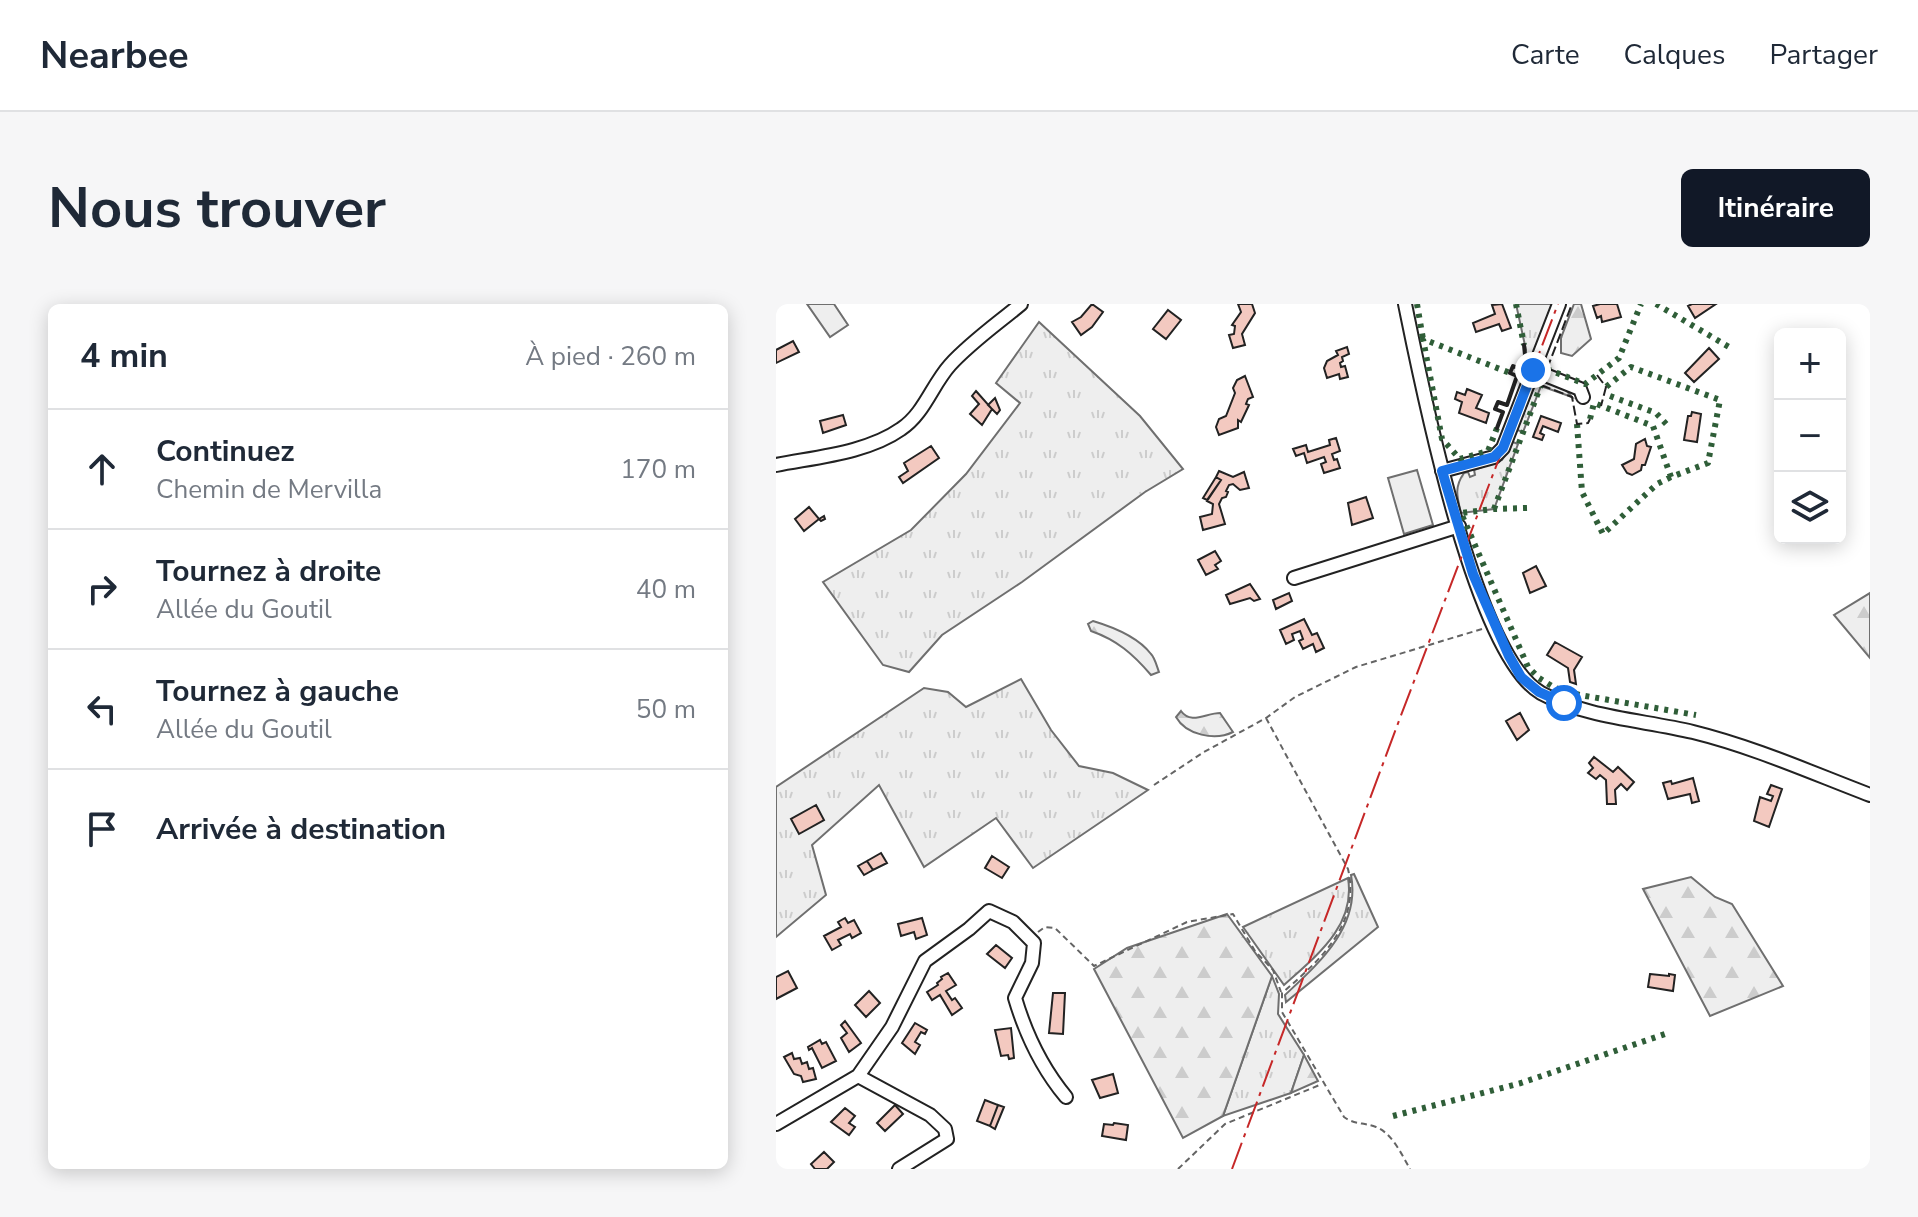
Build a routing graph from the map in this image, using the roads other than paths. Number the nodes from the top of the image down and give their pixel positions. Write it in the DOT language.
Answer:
graph roads {
  1 [pos="1021,304"];
  2 [pos="1405,304"];
  3 [pos="1559,304"];
  4 [pos="1533,370"];
  5 [pos="1583,397"];
  6 [pos="776,465"];
  7 [pos="1442,471"];
  8 [pos="1459,526"];
  9 [pos="1294,578"];
  10 [pos="1870,795"];
  11 [pos="858,1076"];
  12 [pos="1066,1097"];
  13 [pos="776,1124"];
  14 [pos="899,1169"];
  1 -- 6 [label="street"];
  2 -- 7 [label="street"];
  3 -- 4 [label="street"];
  4 -- 5 [label="street"];
  4 -- 7 [label="street"];
  7 -- 8 [label="street"];
  8 -- 9 [label="street"];
  8 -- 10 [label="street"];
  11 -- 12 [label="street"];
  11 -- 13 [label="street"];
  11 -- 14 [label="street"];
}
